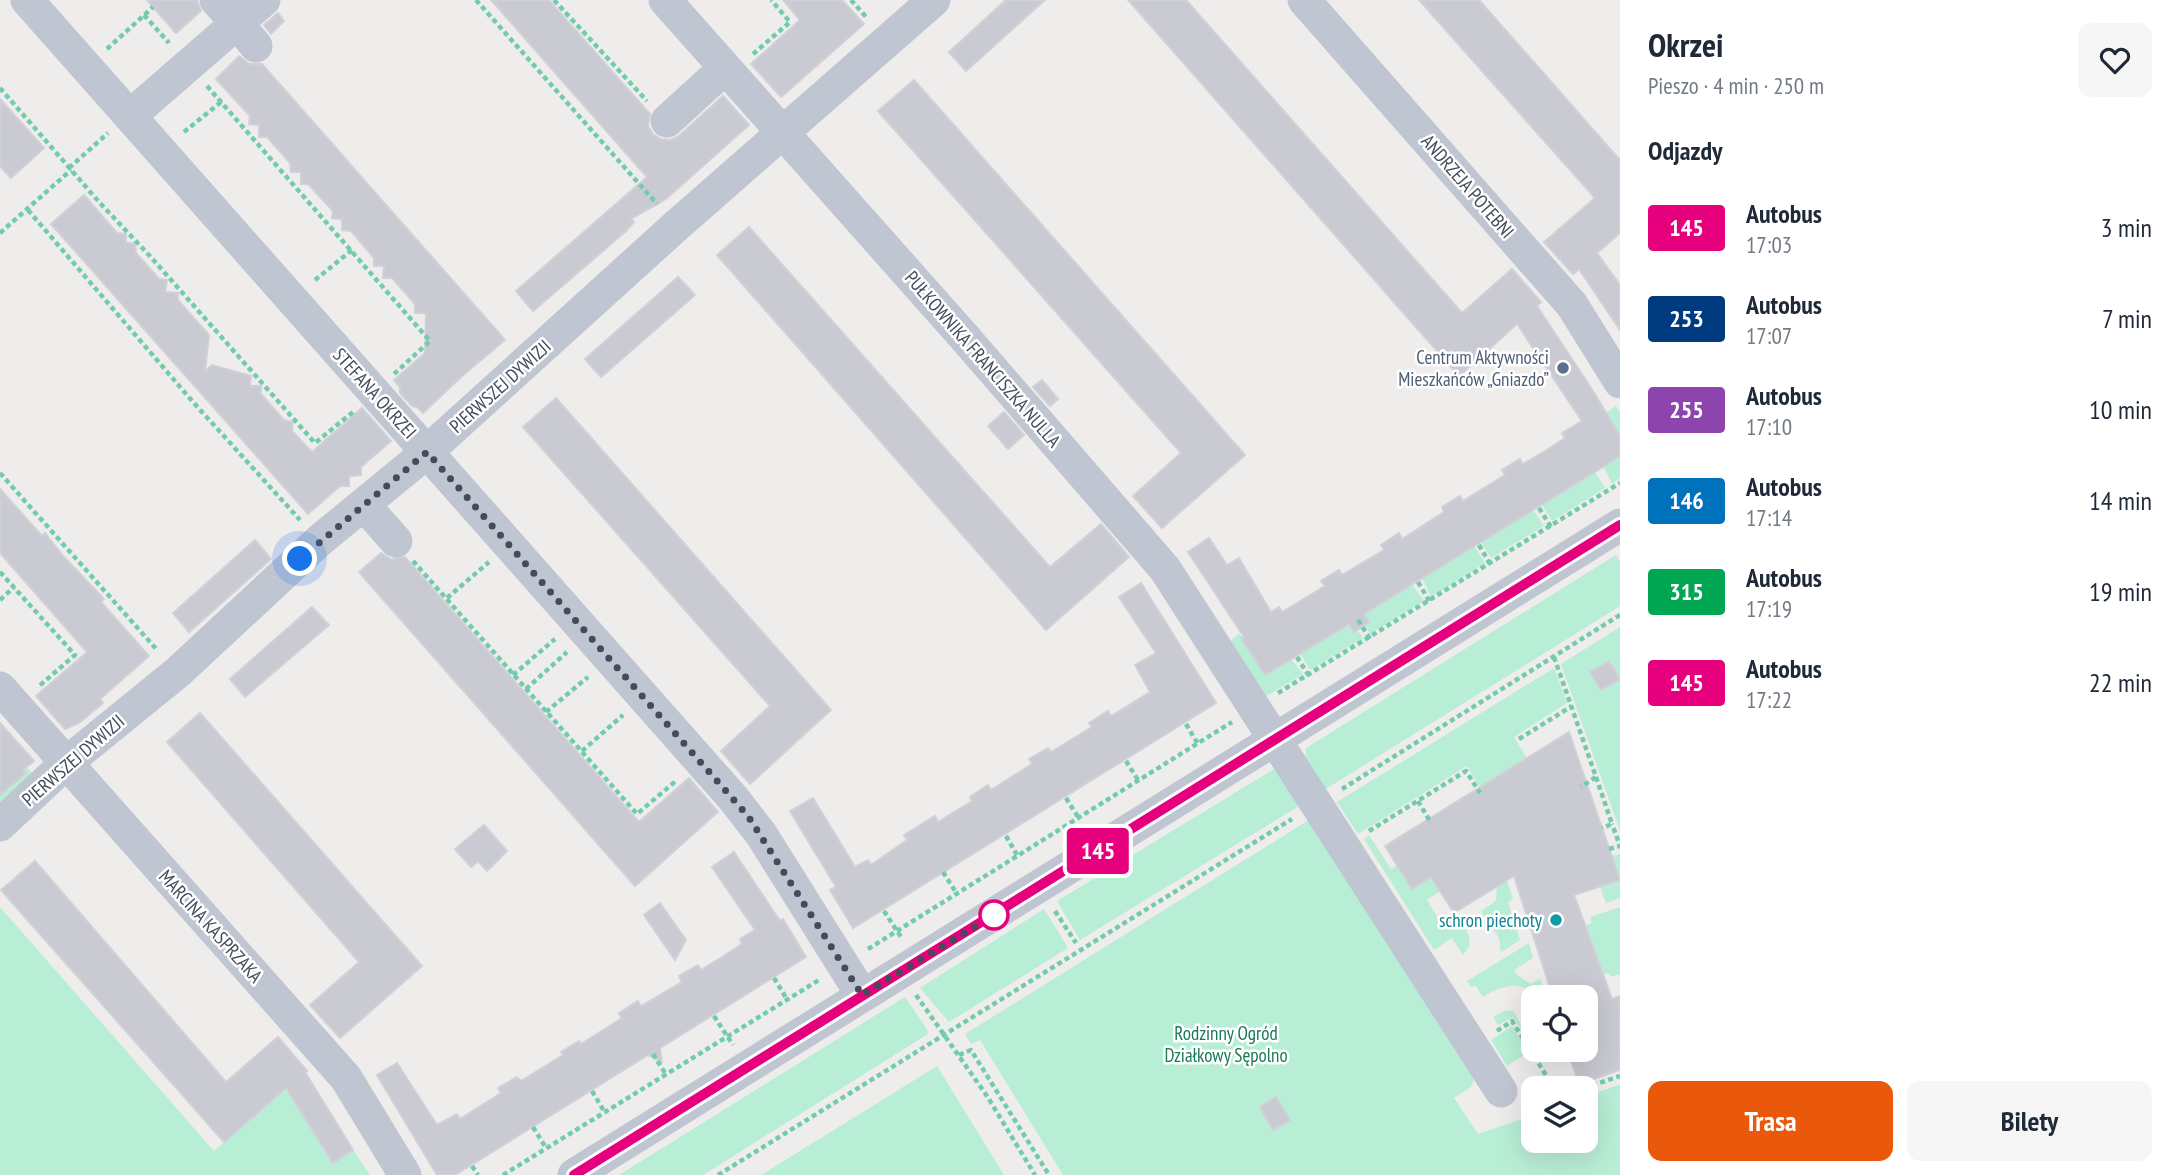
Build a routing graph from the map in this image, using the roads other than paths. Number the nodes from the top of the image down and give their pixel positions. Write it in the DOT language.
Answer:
graph roads {
  1 [pos="27,0"];
  2 [pos="264,0"];
  3 [pos="665,0"];
  4 [pos="934,0"];
  5 [pos="1304,0"];
  6 [pos="237,23"];
  7 [pos="737,63"];
  8 [pos="667,121"];
  9 [pos="119,124"];
  10 [pos="782,132"];
  11 [pos="1620,382"];
  12 [pos="427,452"];
  13 [pos="363,505"];
  14 [pos="1620,525"];
  15 [pos="396,541"];
  16 [pos="0,688"];
  17 [pos="1274,740"];
  18 [pos="66,763"];
  19 [pos="0,825"];
  20 [pos="862,995"];
  21 [pos="1501,1091"];
  22 [pos="405,1175"];
  23 [pos="574,1175"];
  1 -- 9 [label="street, STEFANA OKRZEI"];
  2 -- 6 [label="street"];
  3 -- 7 [label="street, PUŁKOWNIKA FRANCISZKA NULLA"];
  4 -- 10 [label="street, PIERWSZEJ DYWIZJI"];
  5 -- 11 [label="street, ANDRZEJA POTEBNI"];
  6 -- 9 [label="street"];
  7 -- 8 [label="street"];
  7 -- 10 [label="street, PUŁKOWNIKA FRANCISZKA NULLA"];
  9 -- 12 [label="street, STEFANA OKRZEI"];
  10 -- 12 [label="street, PIERWSZEJ DYWIZJI"];
  10 -- 17 [label="street, PUŁKOWNIKA FRANCISZKA NULLA"];
  12 -- 13 [label="street, PIERWSZEJ DYWIZJI"];
  12 -- 20 [label="street, STEFANA OKRZEI"];
  13 -- 15 [label="street"];
  13 -- 18 [label="street, PIERWSZEJ DYWIZJI"];
  14 -- 17 [label="street"];
  16 -- 18 [label="street, MARCINA KASPRZAKA"];
  17 -- 20 [label="street"];
  17 -- 21 [label="street, PUŁKOWNIKA FRANCISZKA NULLA"];
  18 -- 19 [label="street, PIERWSZEJ DYWIZJI"];
  18 -- 22 [label="street, MARCINA KASPRZAKA"];
  20 -- 23 [label="street"];
}
